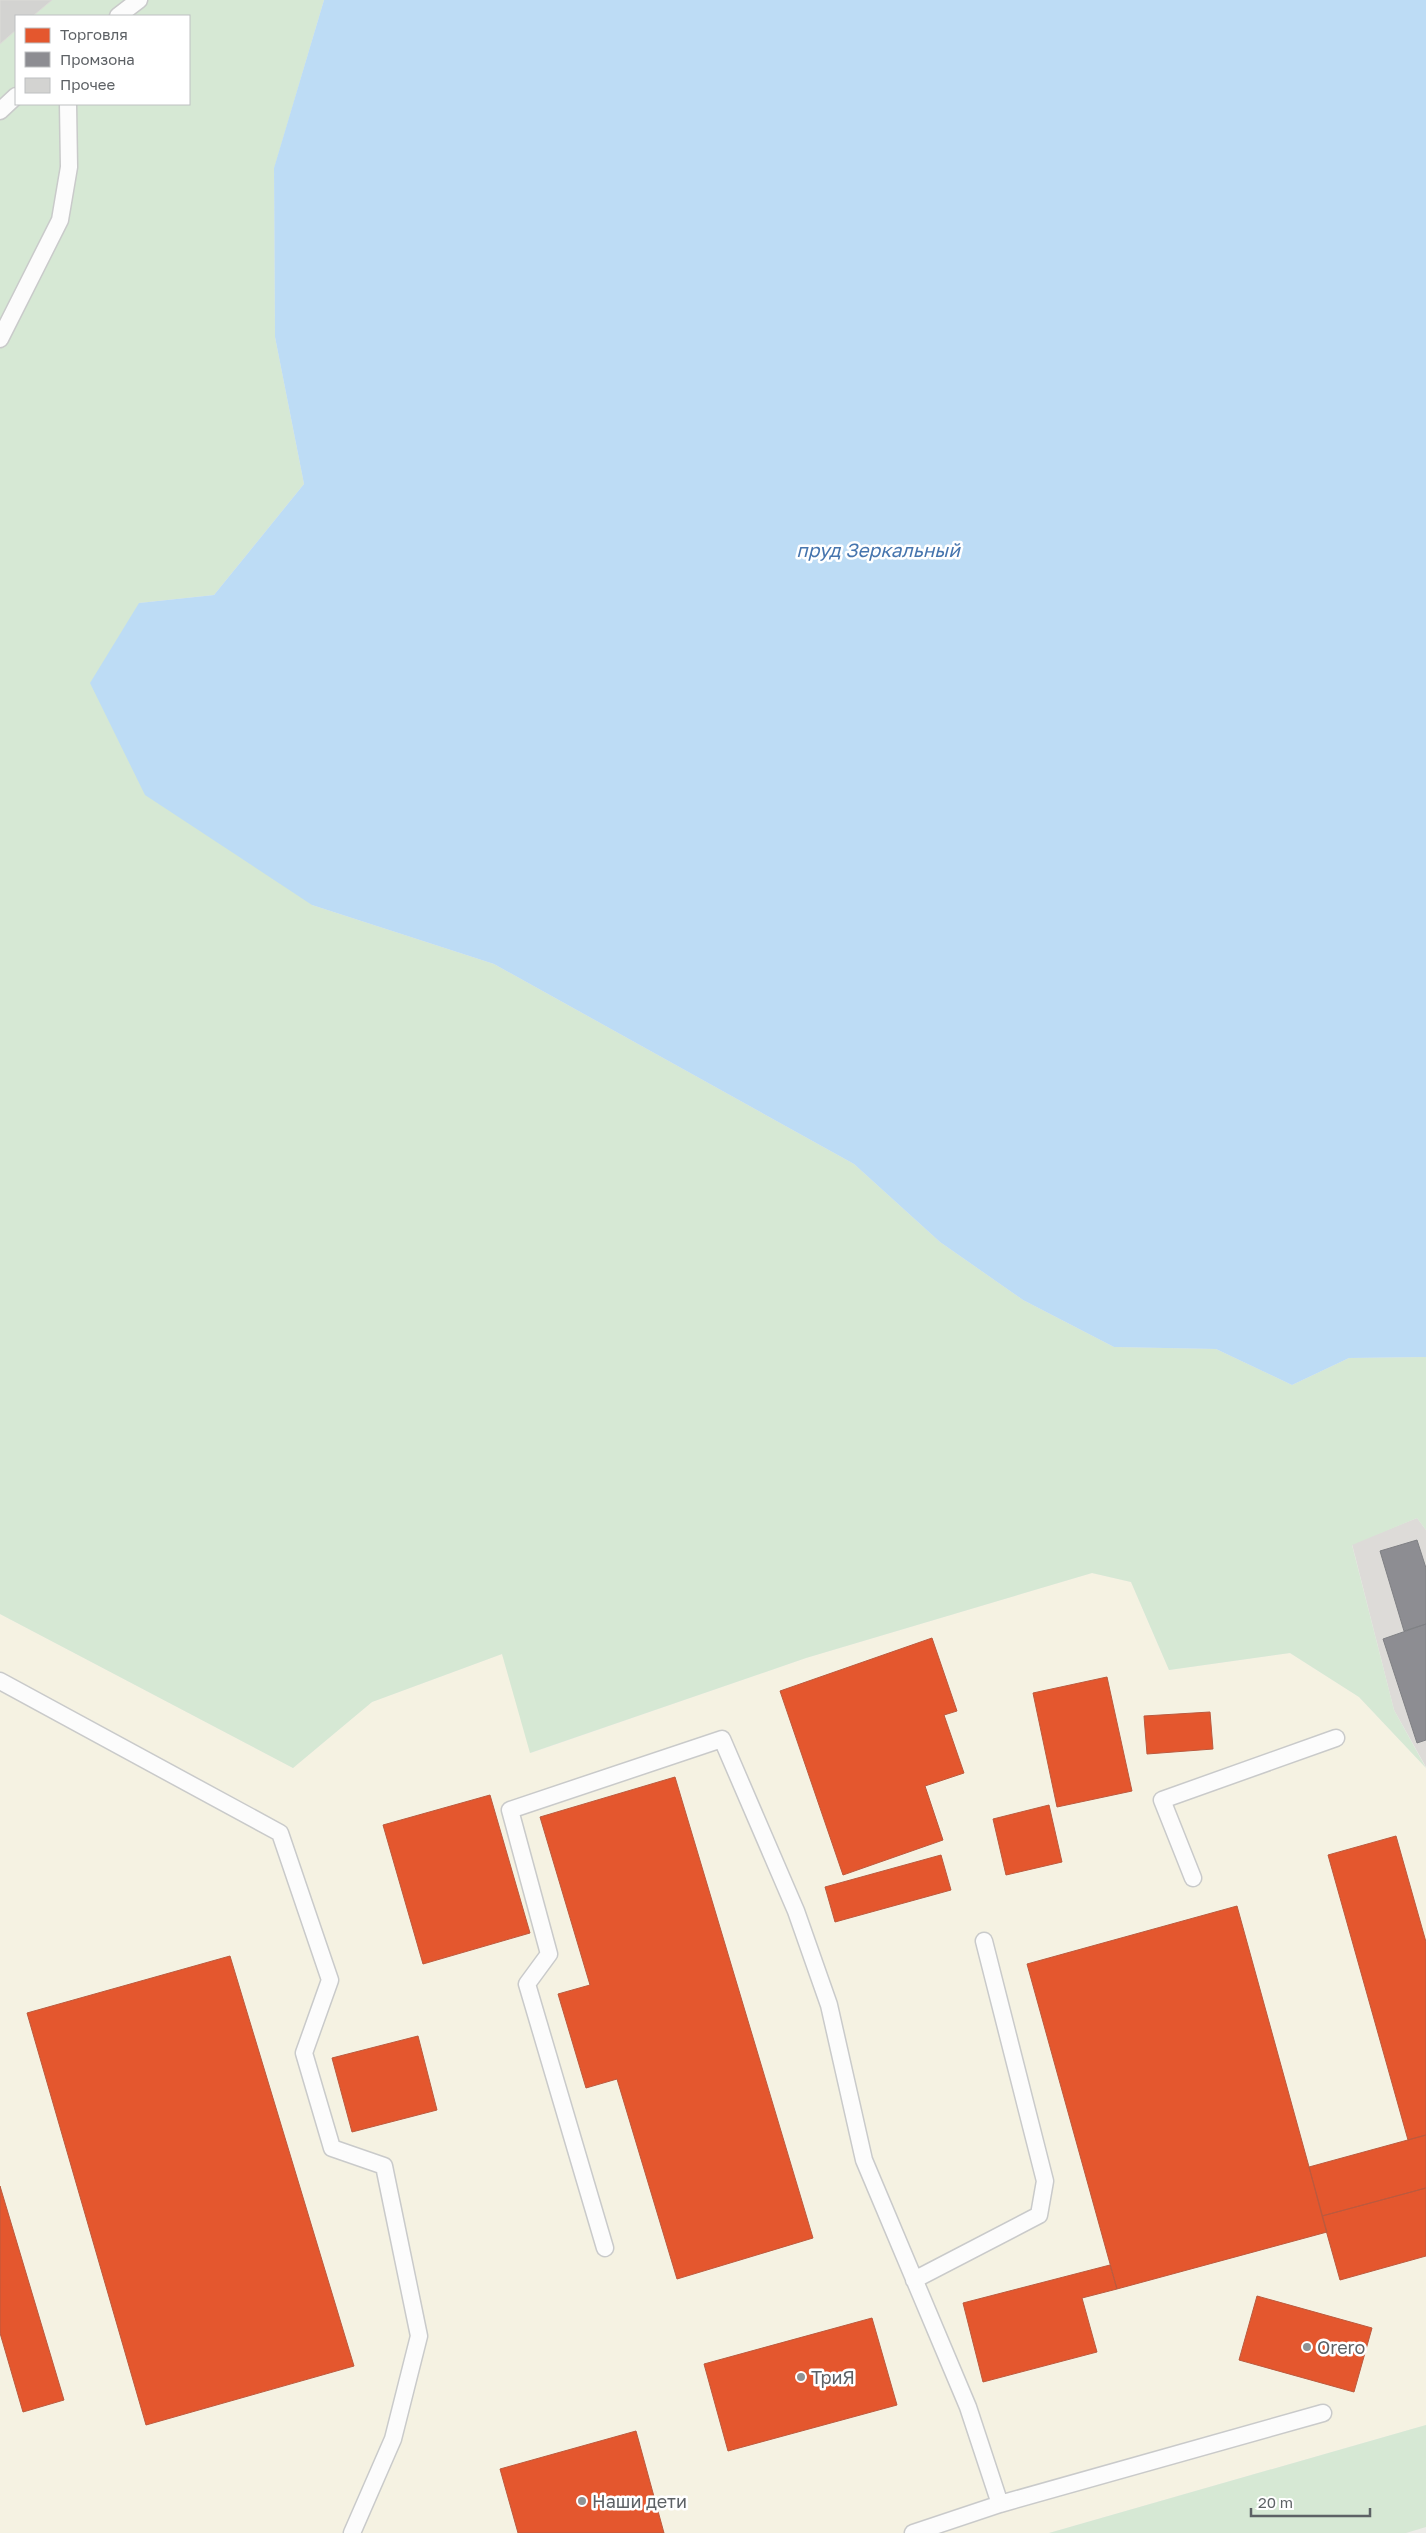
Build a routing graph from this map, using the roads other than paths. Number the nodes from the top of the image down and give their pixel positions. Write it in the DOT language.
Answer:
graph roads {
  1 [pos="139,0"];
  2 [pos="119,15"];
  3 [pos="15,97"];
  4 [pos="68,105"];
  5 [pos="0,111"];
  6 [pos="0,339"];
  7 [pos="0,1681"];
  8 [pos="1336,1738"];
  9 [pos="1193,1878"];
  10 [pos="984,1941"];
  11 [pos="605,2248"];
  12 [pos="914,2280"];
  13 [pos="1323,2413"];
  14 [pos="1000,2504"];
  15 [pos="352,2533"];
  16 [pos="914,2533"];
  1 -- 2 [label="lane"];
  3 -- 5 [label="lane"];
  4 -- 6 [label="lane"];
  7 -- 15 [label="lane"];
  8 -- 9 [label="lane"];
  10 -- 12 [label="lane"];
  11 -- 12 [label="lane"];
  12 -- 14 [label="lane"];
  13 -- 14 [label="lane"];
  14 -- 16 [label="lane"];
}
